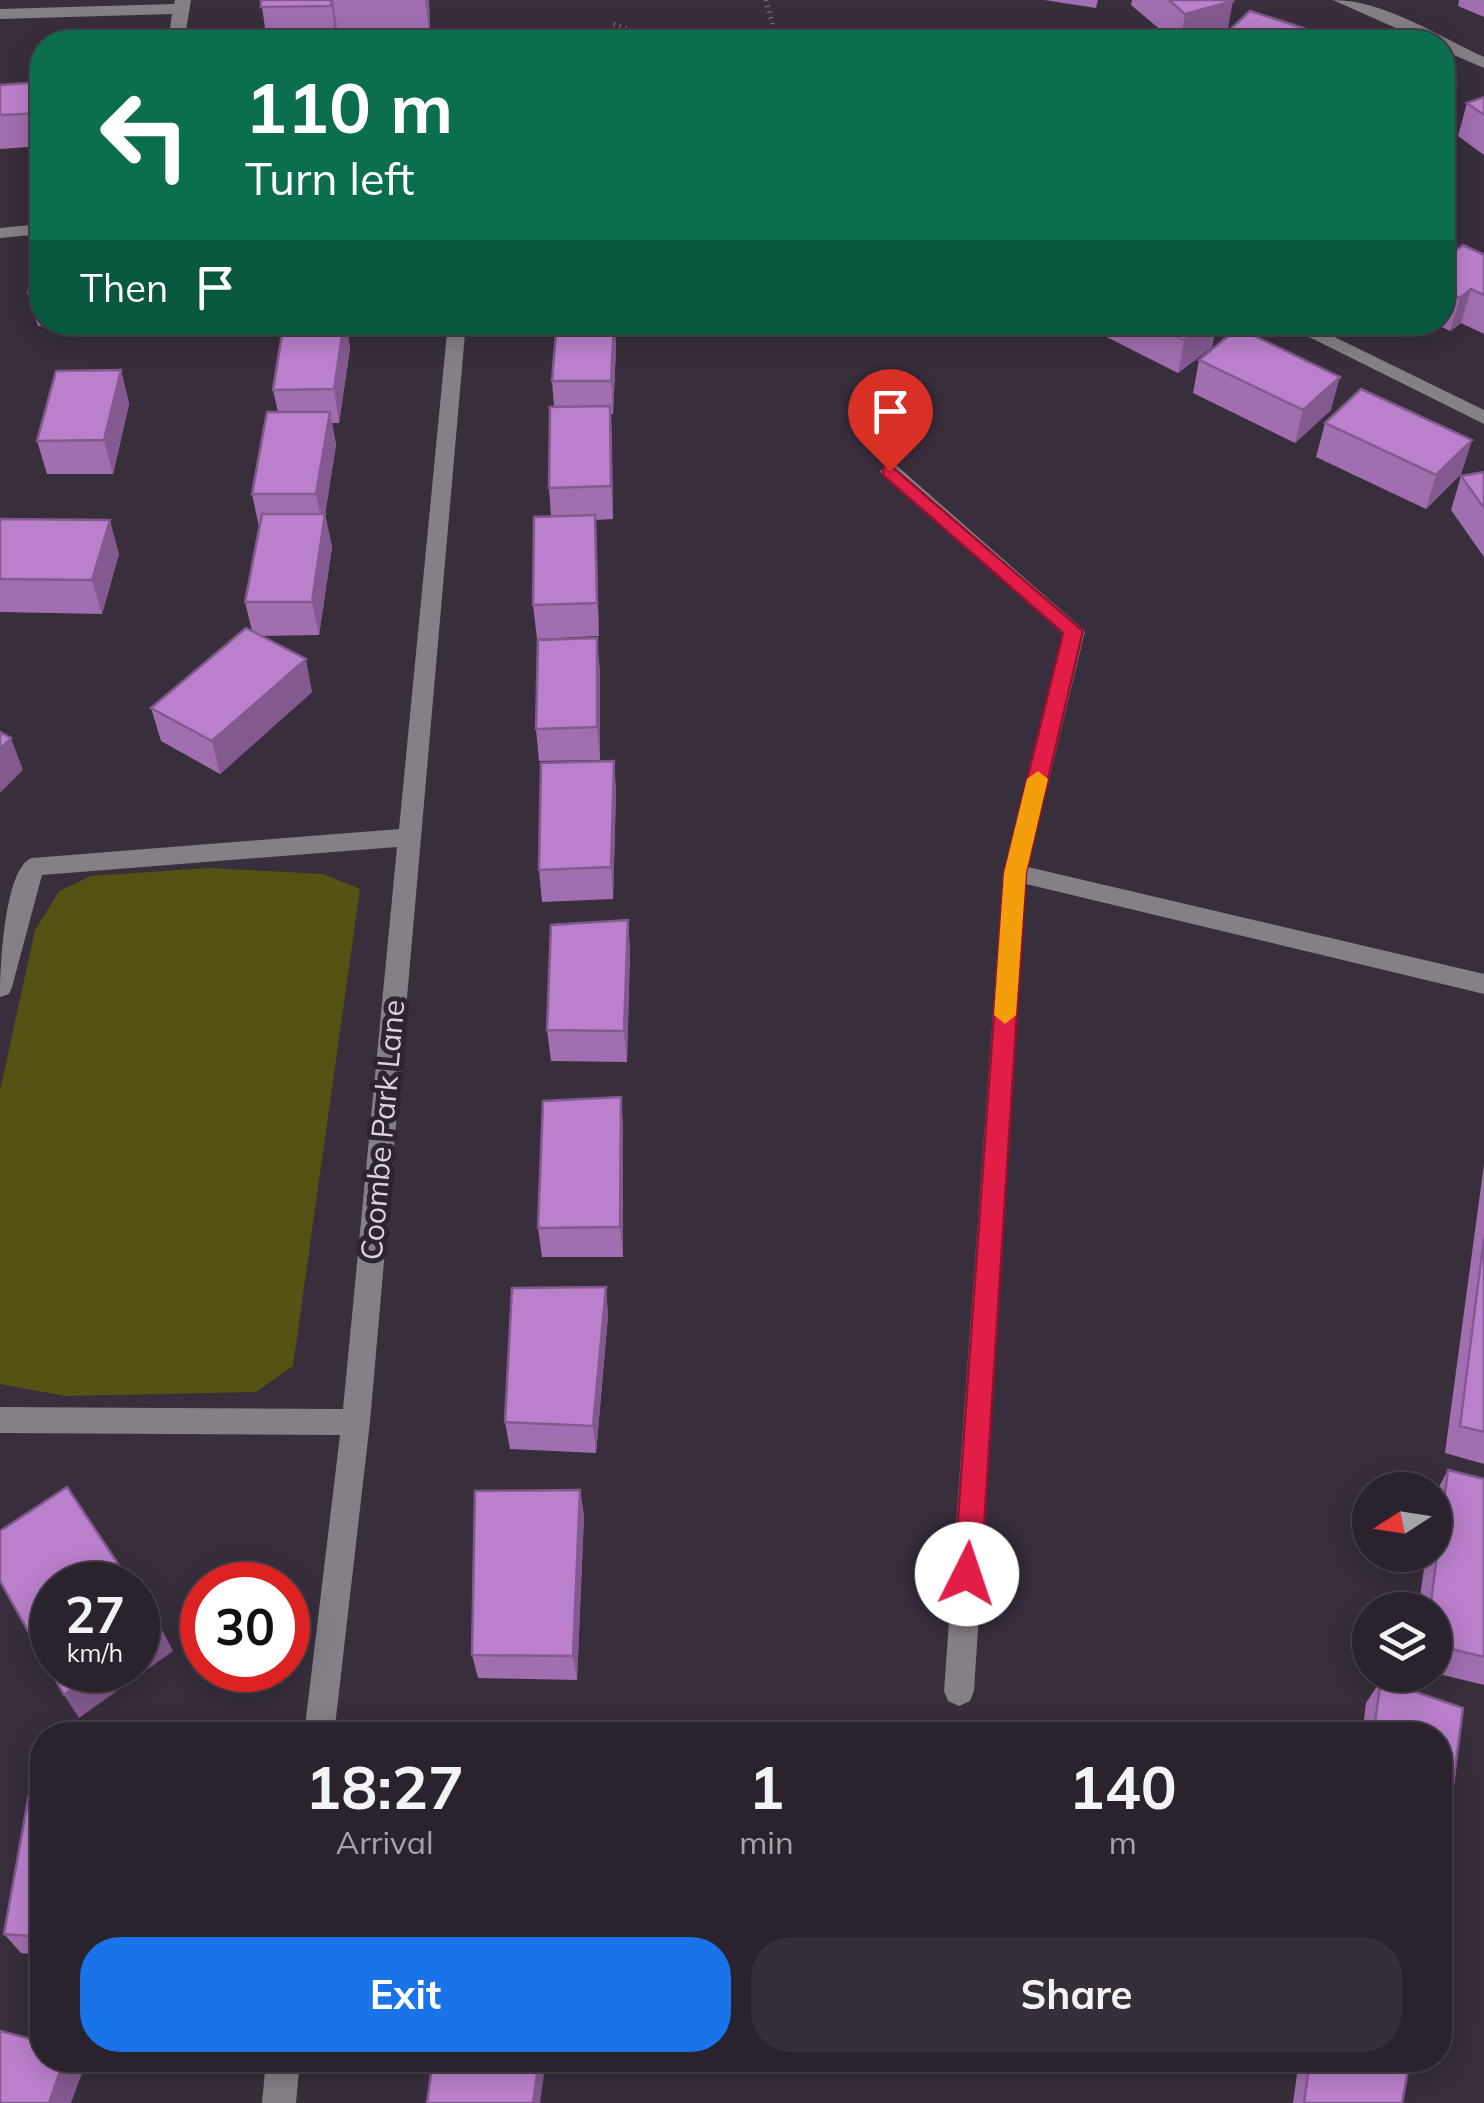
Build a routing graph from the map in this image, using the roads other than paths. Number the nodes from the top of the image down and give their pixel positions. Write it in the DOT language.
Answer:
graph roads {
  1 [pos="1341,0"];
  2 [pos="182,4"];
  3 [pos="0,14"];
  4 [pos="178,30"];
  5 [pos="1411,30"];
  6 [pos="1455,50"];
  7 [pos="1484,63"];
  8 [pos="30,231"];
  9 [pos="0,234"];
  10 [pos="456,335"];
  11 [pos="1315,335"];
  12 [pos="1484,418"];
  13 [pos="890,471"];
  14 [pos="410,837"];
  15 [pos="1015,873"];
  16 [pos="1484,984"];
  17 [pos="0,987"];
  18 [pos="0,1420"];
  19 [pos="356,1422"];
  20 [pos="960,1691"];
  21 [pos="321,1722"];
  22 [pos="282,2072"];
  23 [pos="278,2103"];
  1 -- 5 [label="street"];
  2 -- 3 [label="street"];
  2 -- 4 [label="street"];
  6 -- 7 [label="street"];
  8 -- 9 [label="street"];
  10 -- 14 [label="street, Coombe Park Lane"];
  11 -- 12 [label="street"];
  13 -- 15 [label="street"];
  14 -- 17 [label="street"];
  14 -- 19 [label="street, Coombe Park Lane"];
  15 -- 16 [label="street"];
  15 -- 20 [label="street"];
  18 -- 19 [label="street"];
  19 -- 21 [label="street, Coombe Park Lane"];
  22 -- 23 [label="street"];
}
